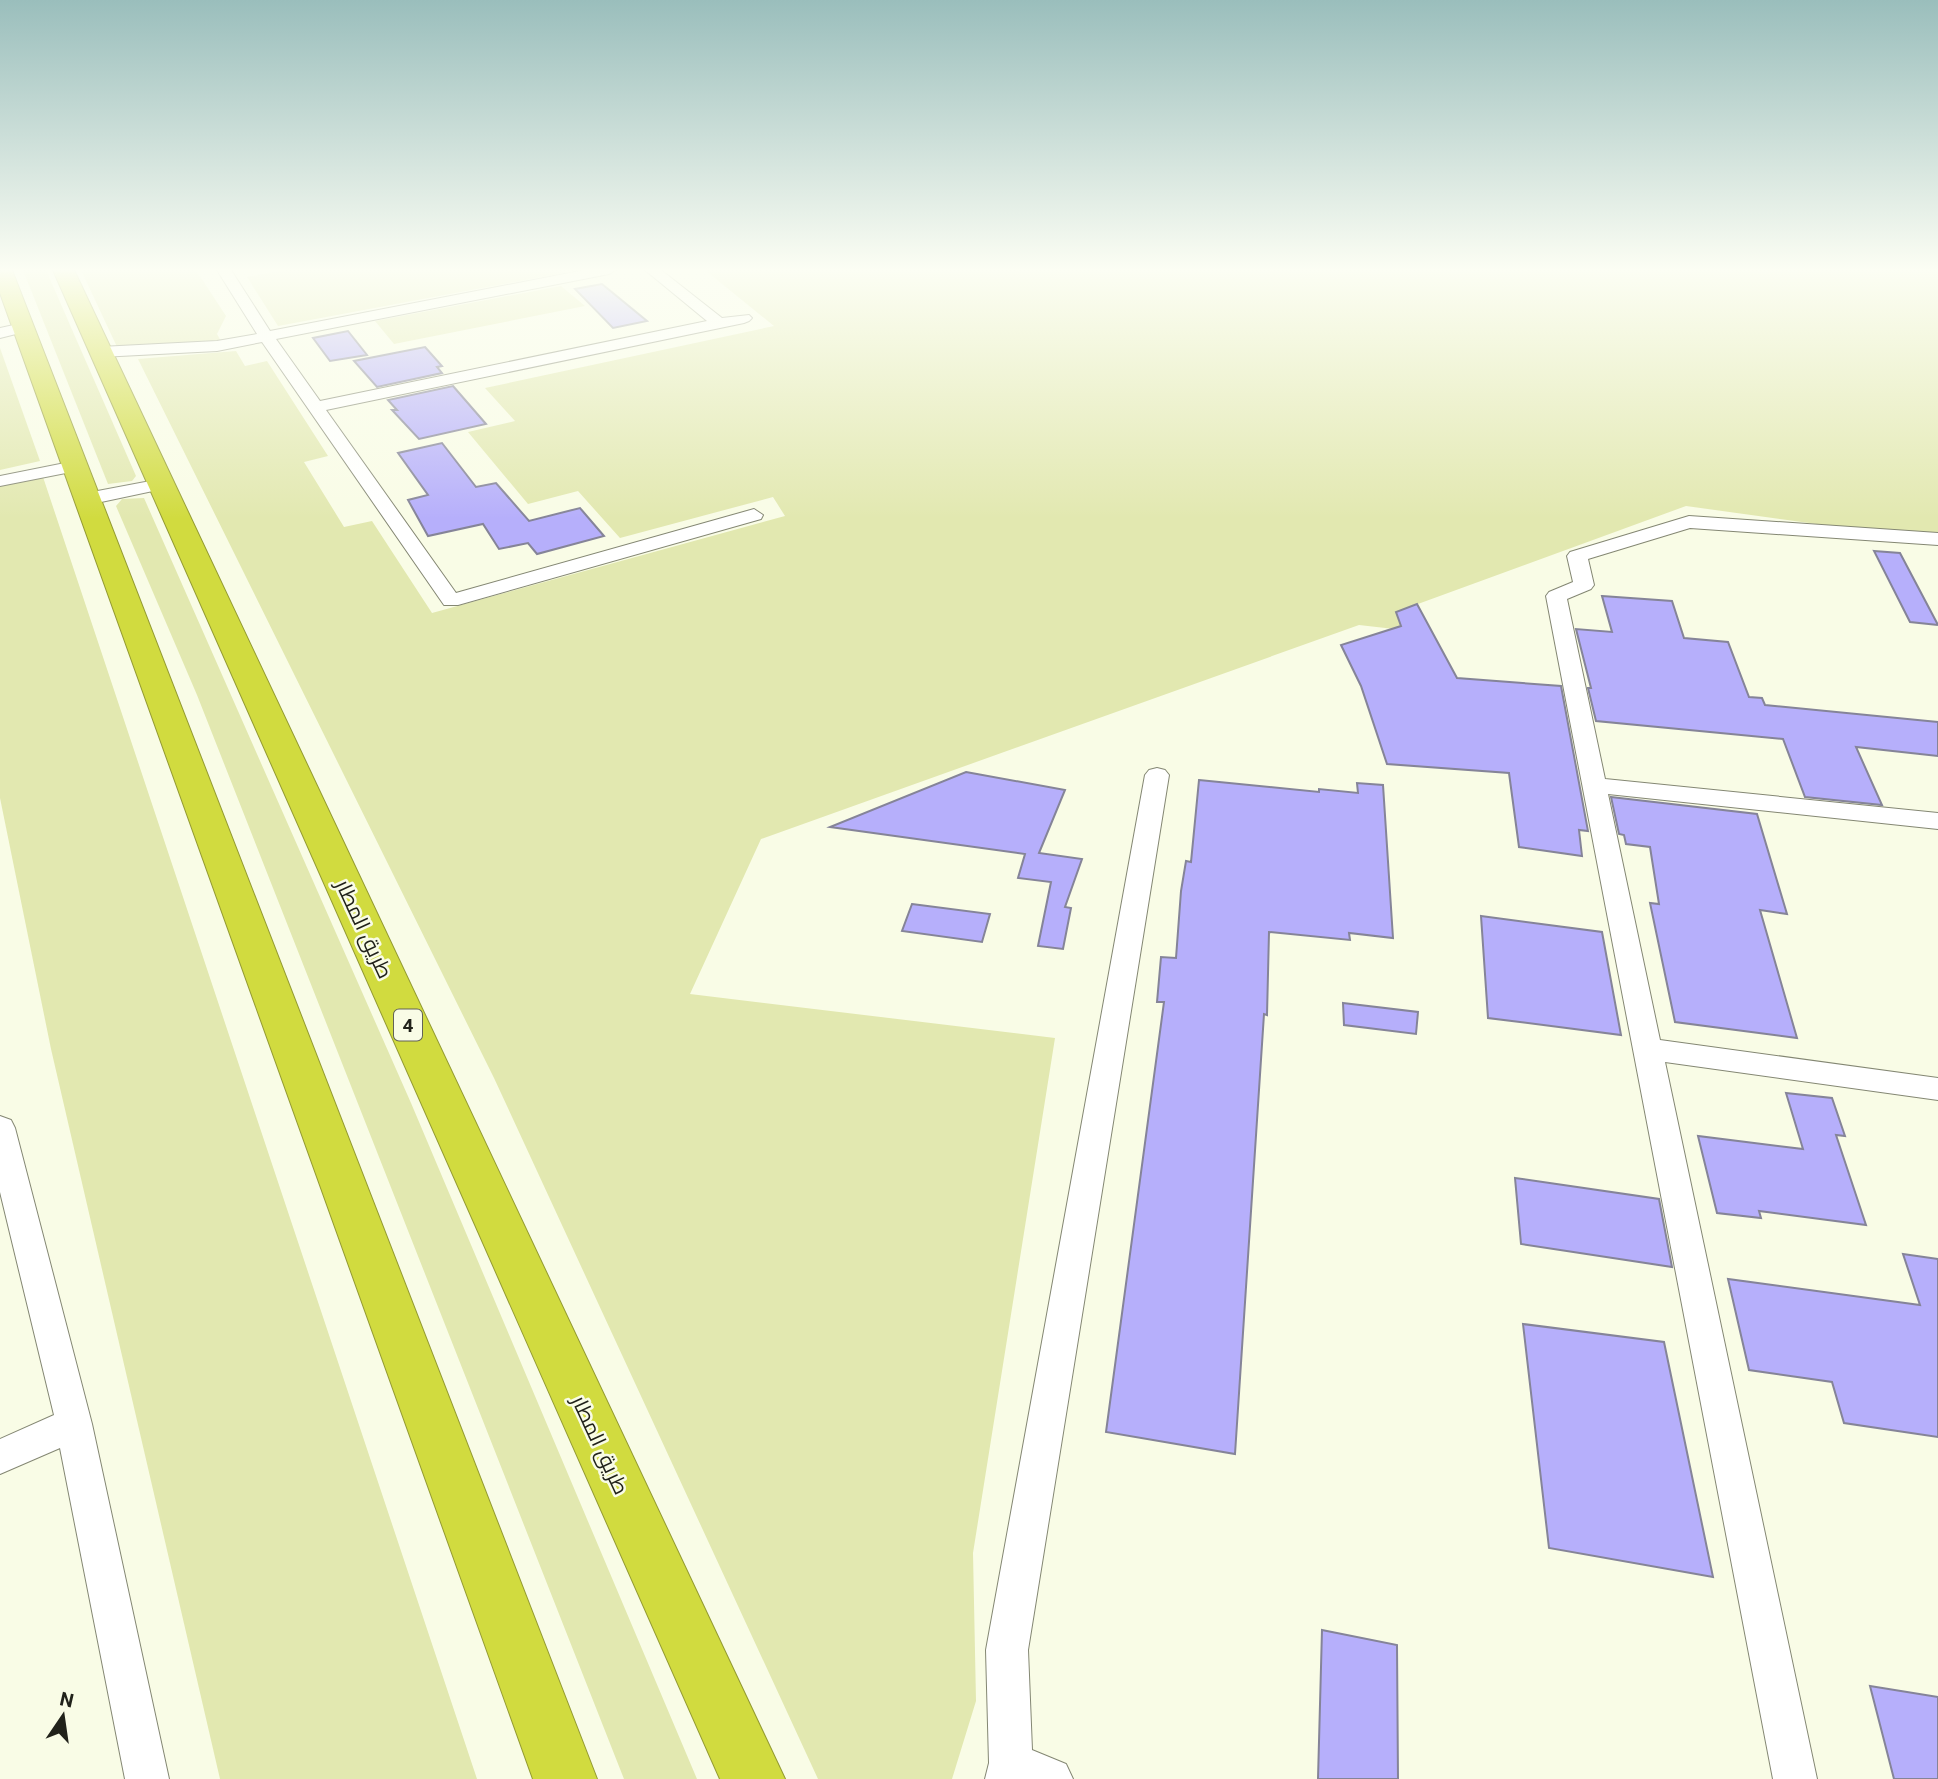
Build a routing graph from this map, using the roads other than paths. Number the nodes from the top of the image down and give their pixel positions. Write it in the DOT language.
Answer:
graph roads {
  1 [pos="22,353"];
  2 [pos="100,353"];
  3 [pos="278,353"];
  4 [pos="574,353"];
  5 [pos="314,407"];
  6 [pos="0,481"];
  7 [pos="81,482"];
  8 [pos="161,484"];
  9 [pos="754,515"];
  10 [pos="1938,540"];
  11 [pos="1157,775"];
  12 [pos="1594,785"];
  13 [pos="1938,821"];
  14 [pos="1647,1049"];
  15 [pos="1938,1089"];
  16 [pos="0,1128"];
  17 [pos="74,1424"];
  18 [pos="0,1457"];
  19 [pos="1009,1771"];
  20 [pos="147,1779"];
  21 [pos="565,1779"];
  22 [pos="752,1779"];
  23 [pos="1051,1779"];
  24 [pos="1795,1779"];
  1 -- 7 [label="highway"];
  2 -- 8 [label="highway, طريق المطار / 4"];
  3 -- 5 [label="street"];
  4 -- 5 [label="street"];
  5 -- 9 [label="street"];
  6 -- 7 [label="street"];
  7 -- 8 [label="street"];
  7 -- 21 [label="highway"];
  8 -- 22 [label="highway, طريق المطار / 4"];
  10 -- 12 [label="street"];
  11 -- 19 [label="street"];
  12 -- 13 [label="street"];
  12 -- 14 [label="street"];
  14 -- 15 [label="street"];
  14 -- 24 [label="street"];
  16 -- 17 [label="street"];
  17 -- 18 [label="street"];
  17 -- 20 [label="street"];
  19 -- 23 [label="street"];
}
